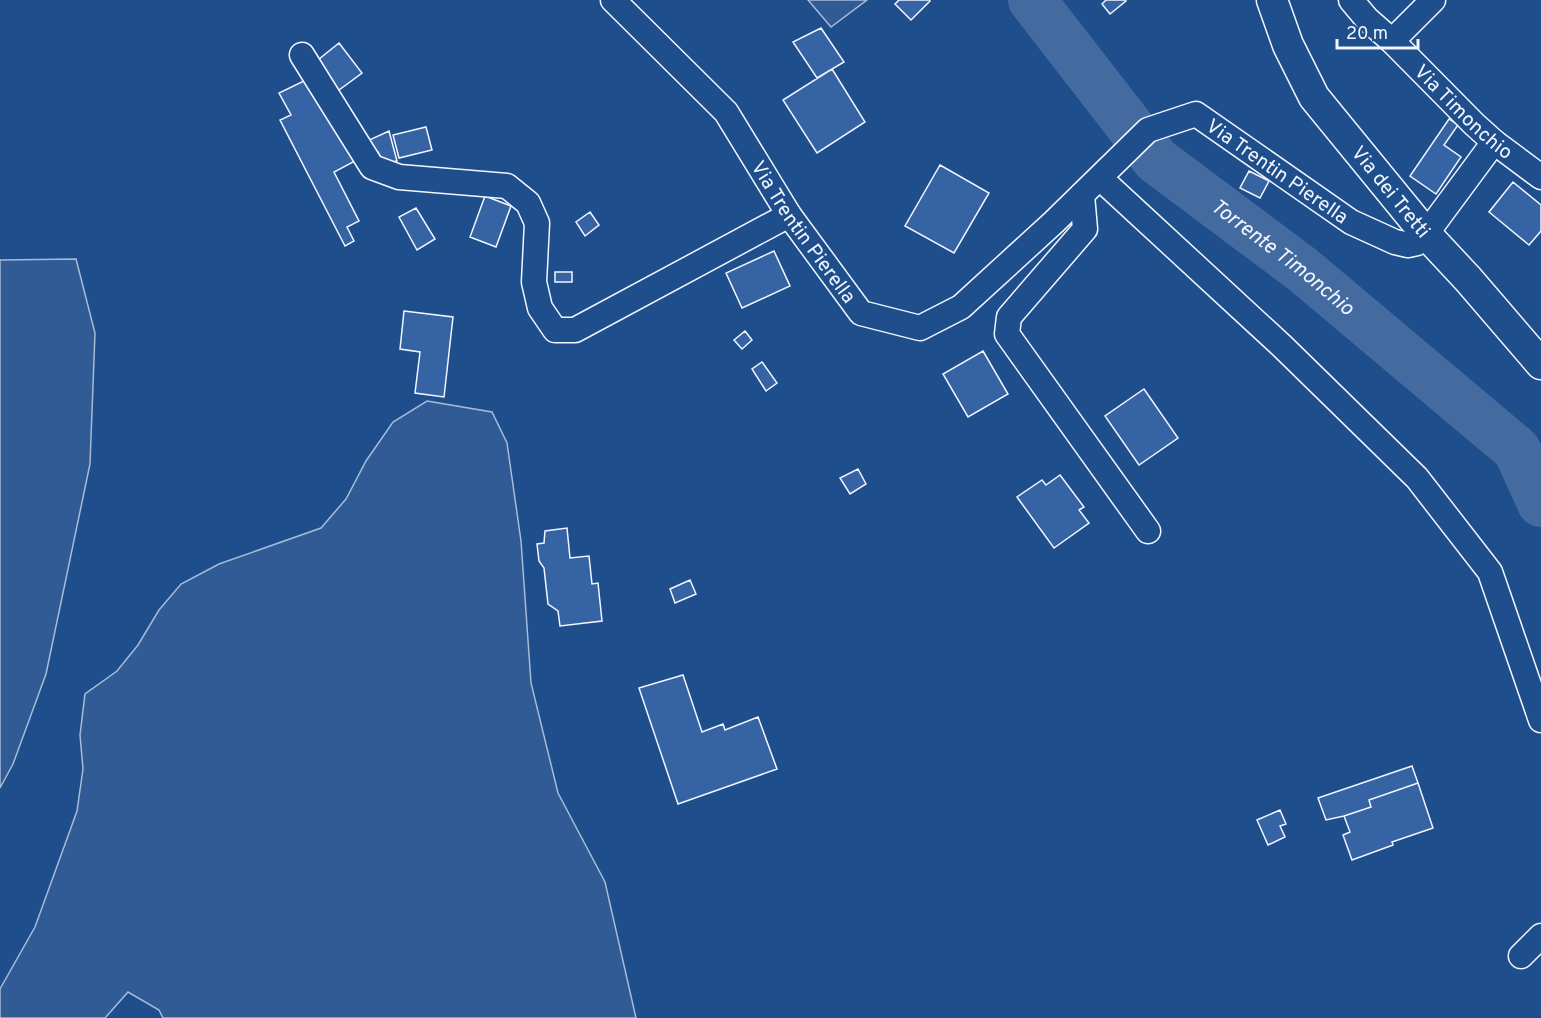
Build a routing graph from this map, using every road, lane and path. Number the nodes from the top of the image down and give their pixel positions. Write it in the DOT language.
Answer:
graph roads {
  1 [pos="613,0"];
  2 [pos="1272,0"];
  3 [pos="1351,0"];
  4 [pos="1432,0"];
  5 [pos="1392,41"];
  6 [pos="302,55"];
  7 [pos="1494,142"];
  8 [pos="1108,170"];
  9 [pos="1541,177"];
  10 [pos="1082,195"];
  11 [pos="789,216"];
  12 [pos="1426,234"];
  13 [pos="1541,364"];
  14 [pos="1148,531"];
  15 [pos="1541,720"];
  16 [pos="1541,936"];
  17 [pos="1521,956"];
  1 -- 11 [label="street, Via Trentin Pierella"];
  2 -- 12 [label="street, Via dei Tretti"];
  3 -- 5 [label="street, Via Timonchio"];
  4 -- 5 [label="street"];
  5 -- 7 [label="street, Via Timonchio"];
  6 -- 11 [label="street"];
  7 -- 9 [label="street, Via Timonchio"];
  7 -- 12 [label="street"];
  8 -- 10 [label="street, Via Trentin Pierella"];
  8 -- 12 [label="street, Via Trentin Pierella"];
  8 -- 15 [label="street"];
  10 -- 11 [label="street, Via Trentin Pierella"];
  10 -- 14 [label="street"];
  12 -- 13 [label="street, Via dei Tretti"];
  16 -- 17 [label="street"];
}
